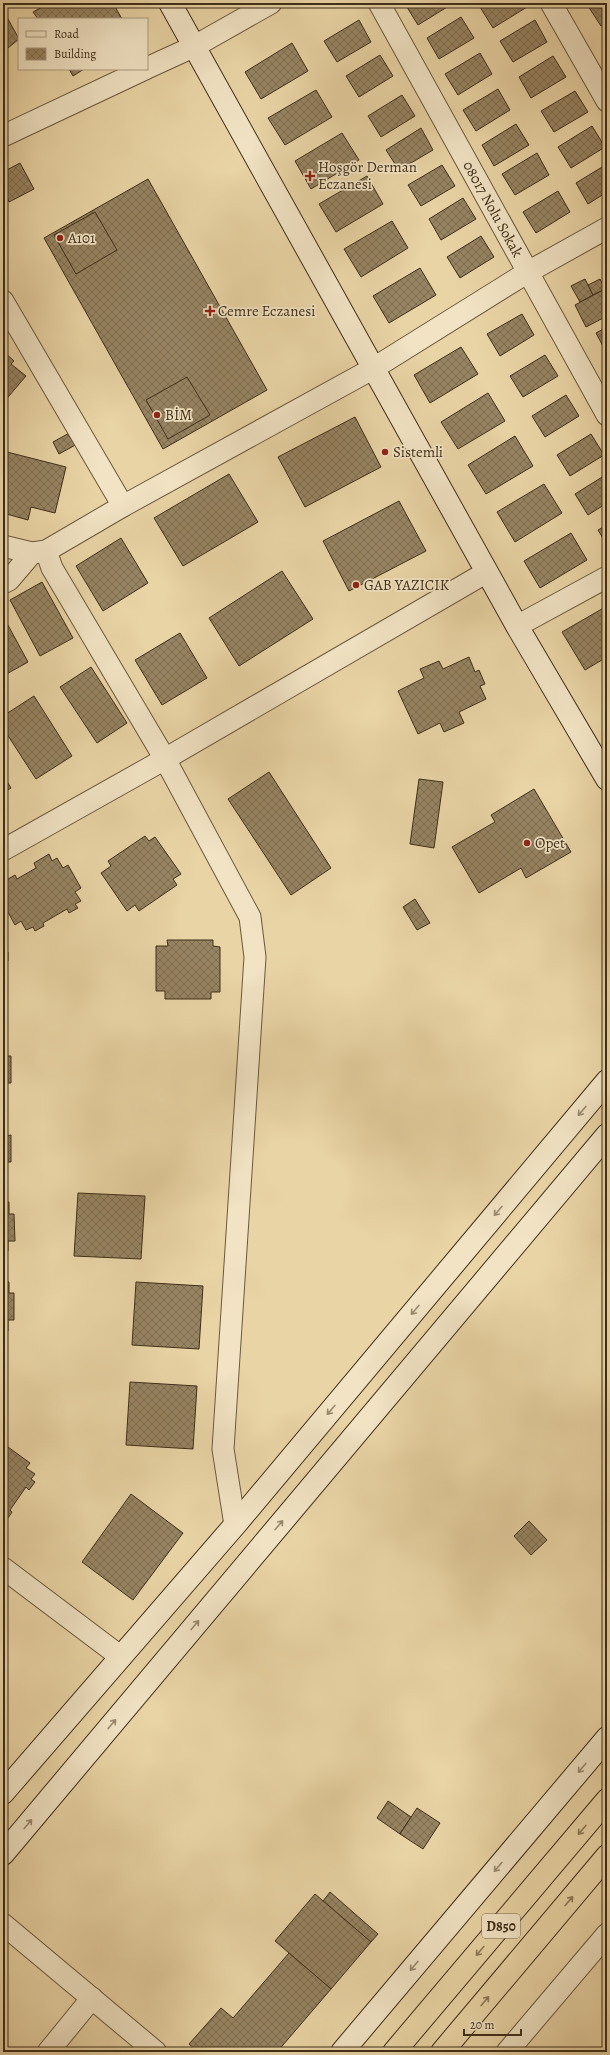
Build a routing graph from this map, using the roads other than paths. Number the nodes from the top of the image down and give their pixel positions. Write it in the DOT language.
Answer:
graph roads {
  1 [pos="170,3"];
  2 [pos="271,3"];
  3 [pos="379,3"];
  4 [pos="551,3"];
  5 [pos="195,46"];
  6 [pos="148,68"];
  7 [pos="144,70"];
  8 [pos="607,101"];
  9 [pos="3,136"];
  10 [pos="607,228"];
  11 [pos="528,272"];
  12 [pos="3,301"];
  13 [pos="374,368"];
  14 [pos="605,407"];
  15 [pos="123,506"];
  16 [pos="3,546"];
  17 [pos="39,552"];
  18 [pos="487,572"];
  19 [pos="607,576"];
  20 [pos="3,583"];
  21 [pos="517,626"];
  22 [pos="165,759"];
  23 [pos="607,779"];
  24 [pos="3,850"];
  25 [pos="607,1081"];
  26 [pos="607,1135"];
  27 [pos="235,1526"];
  28 [pos="3,1568"];
  29 [pos="121,1657"];
  30 [pos="607,1738"];
  31 [pos="3,1793"];
  32 [pos="607,1800"];
  33 [pos="3,1854"];
  34 [pos="607,1856"];
  35 [pos="3,1924"];
  36 [pos="607,1934"];
  37 [pos="92,1998"];
  38 [pos="48,2052"];
  39 [pos="156,2052"];
  40 [pos="342,2052"];
  41 [pos="394,2052"];
  42 [pos="442,2052"];
  43 [pos="507,2052"];
  1 -- 5 [label="street"];
  2 -- 5 [label="street"];
  3 -- 11 [label="street, 08017 Nolu Sokak"];
  4 -- 8 [label="street"];
  5 -- 6 [label="street"];
  5 -- 13 [label="street"];
  7 -- 9 [label="street"];
  10 -- 11 [label="street"];
  11 -- 13 [label="street"];
  11 -- 14 [label="street, 08017 Nolu Sokak"];
  12 -- 15 [label="street"];
  13 -- 15 [label="street"];
  13 -- 18 [label="street"];
  15 -- 17 [label="street"];
  16 -- 17 [label="street"];
  17 -- 20 [label="street"];
  17 -- 22 [label="street"];
  18 -- 21 [label="street"];
  18 -- 22 [label="street"];
  19 -- 21 [label="street"];
  21 -- 23 [label="street"];
  22 -- 24 [label="street"];
  22 -- 27 [label="street"];
  25 -- 27 [label="street, one-way"];
  33 -- 26 [label="street, one-way"];
  27 -- 29 [label="street"];
  28 -- 29 [label="street"];
  29 -- 31 [label="street"];
  30 -- 40 [label="street, one-way"];
  32 -- 41 [label="highway, D850, one-way"];
  42 -- 34 [label="highway, D850, one-way"];
  35 -- 37 [label="street"];
  36 -- 43 [label="street"];
  37 -- 38 [label="street"];
  37 -- 39 [label="street"];
}
